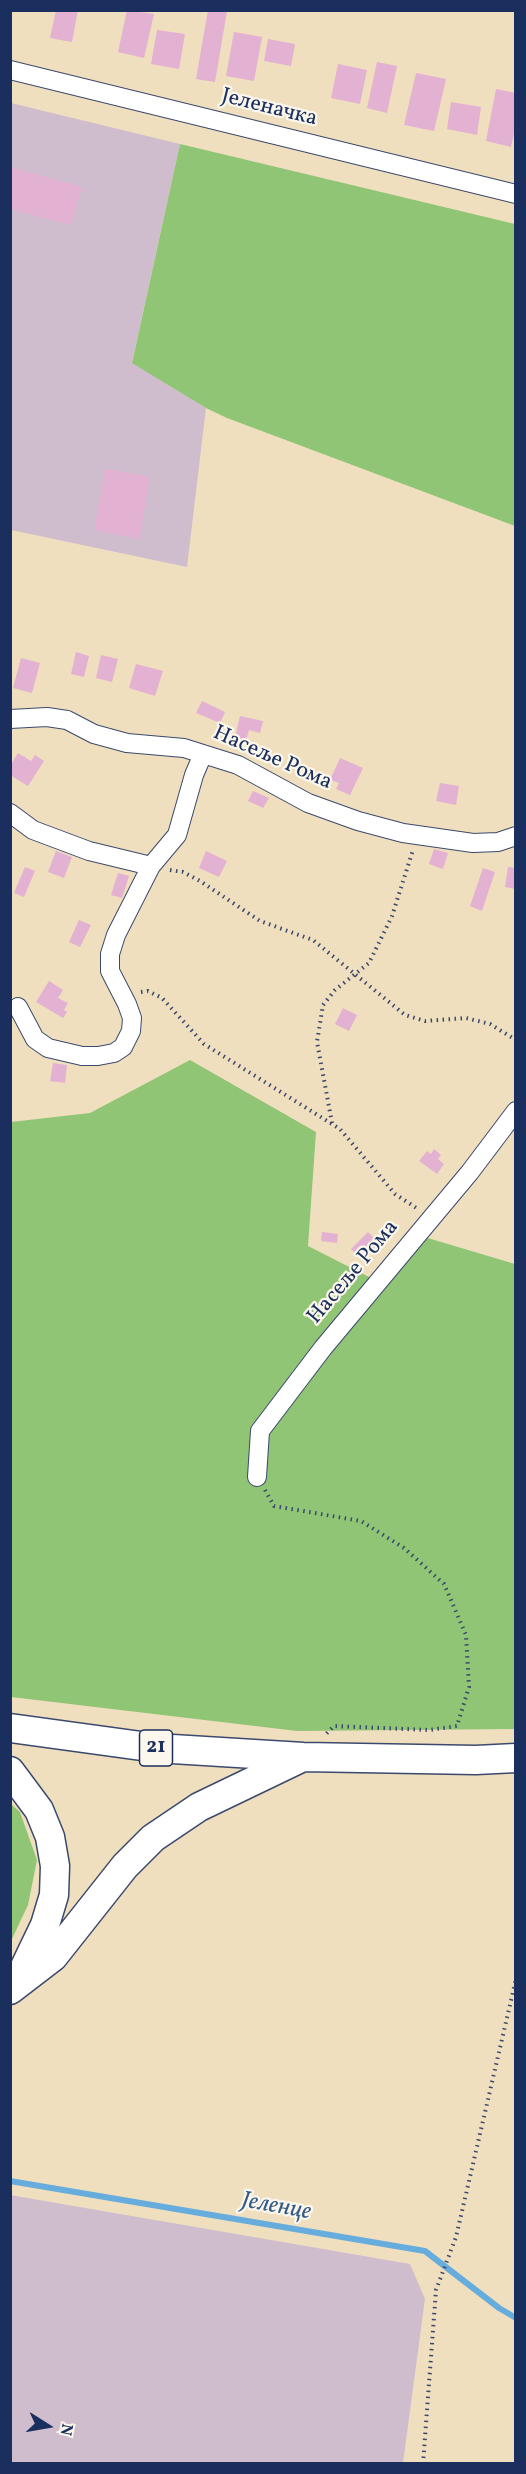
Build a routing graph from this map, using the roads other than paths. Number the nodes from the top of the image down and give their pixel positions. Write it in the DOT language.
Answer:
graph roads {
  1 [pos="10,70"];
  2 [pos="516,194"];
  3 [pos="10,719"];
  4 [pos="203,754"];
  5 [pos="10,813"];
  6 [pos="516,836"];
  7 [pos="151,866"];
  8 [pos="18,1007"];
  9 [pos="516,1111"];
  10 [pos="257,1477"];
  11 [pos="10,1728"];
  12 [pos="303,1757"];
  13 [pos="516,1758"];
  14 [pos="10,1771"];
  15 [pos="14,1987"];
  1 -- 2 [label="street, Јеленачка"];
  3 -- 4 [label="street, Насеље Рома"];
  4 -- 6 [label="street, Насеље Рома"];
  4 -- 7 [label="street"];
  5 -- 7 [label="street"];
  7 -- 8 [label="street"];
  9 -- 10 [label="street, Насеље Рома"];
  11 -- 12 [label="main road, 21"];
  12 -- 13 [label="main road, 21"];
  12 -- 15 [label="main road"];
  14 -- 15 [label="main road"];
}
